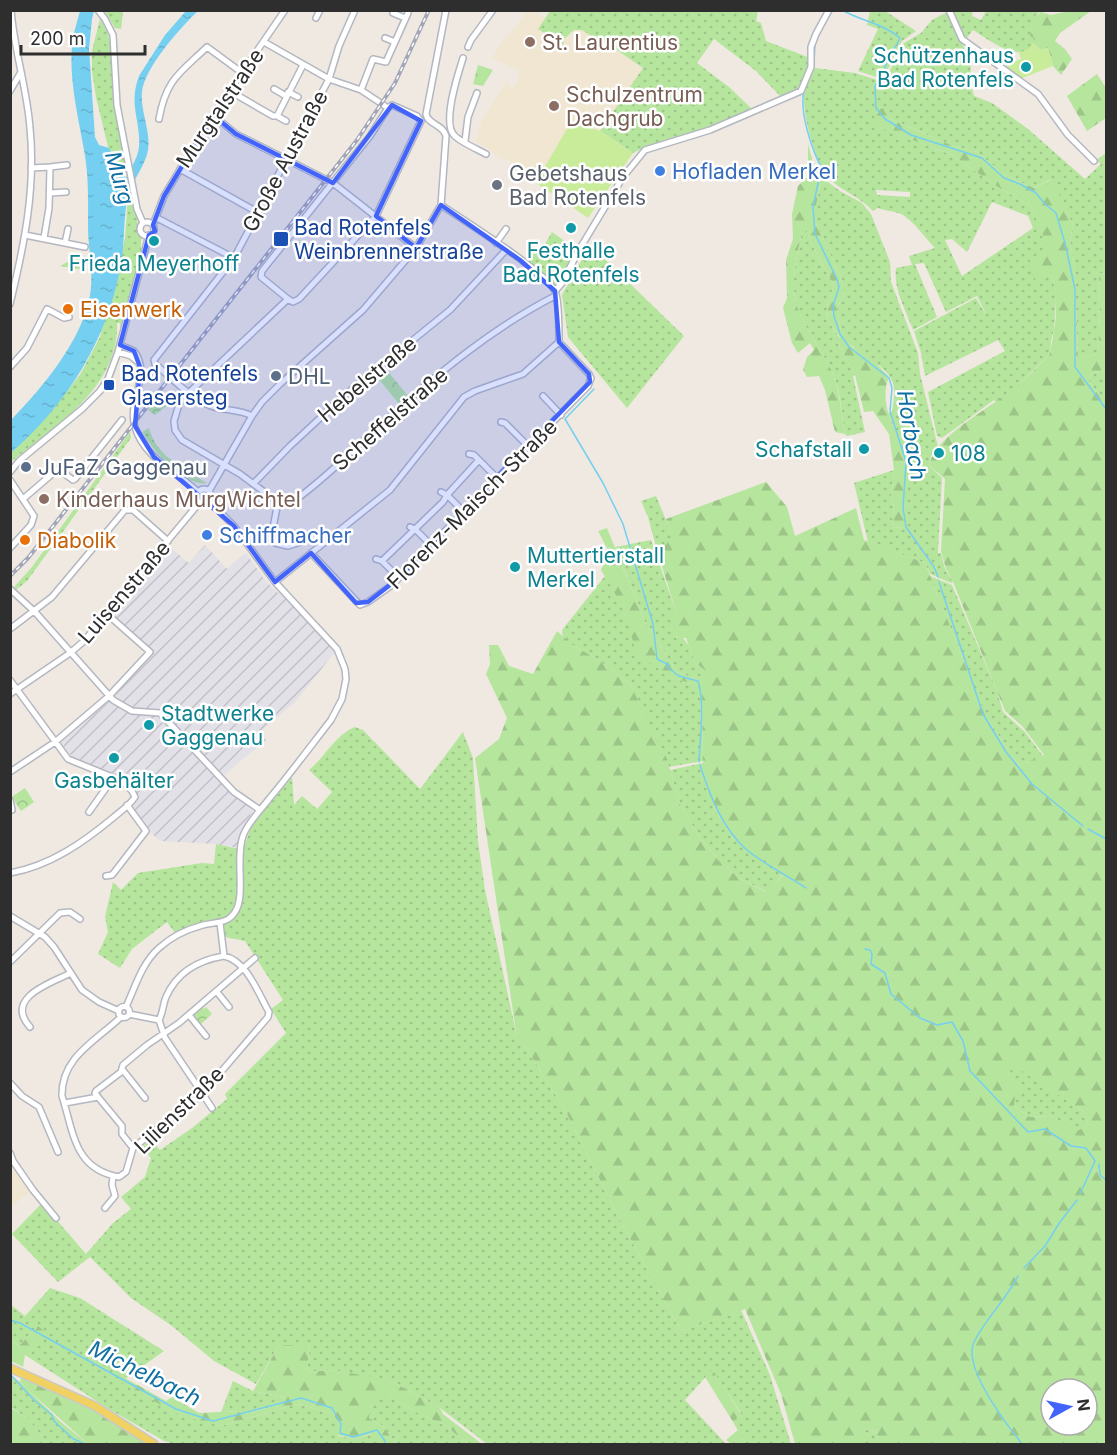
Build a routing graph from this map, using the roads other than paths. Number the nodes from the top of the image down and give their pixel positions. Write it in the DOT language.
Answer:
graph roads {
  1 [pos="11,10"];
  2 [pos="98,10"];
  3 [pos="285,10"];
  4 [pos="320,10"];
  5 [pos="355,10"];
  6 [pos="446,10"];
  7 [pos="493,10"];
  8 [pos="829,10"];
  9 [pos="950,10"];
  10 [pos="393,13"];
  11 [pos="316,18"];
  12 [pos="384,38"];
  13 [pos="264,42"];
  14 [pos="395,42"];
  15 [pos="468,47"];
  16 [pos="463,58"];
  17 [pos="303,65"];
  18 [pos="21,68"];
  19 [pos="241,72"];
  20 [pos="329,79"];
  21 [pos="274,89"];
  22 [pos="228,90"];
  23 [pos="361,90"];
  24 [pos="10,91"];
  25 [pos="477,93"];
  26 [pos="287,94"];
  27 [pos="298,97"];
  28 [pos="387,108"];
  29 [pos="213,115"];
  30 [pos="277,116"];
  31 [pos="423,118"];
  32 [pos="159,119"];
  33 [pos="286,122"];
  34 [pos="448,133"];
  35 [pos="465,141"];
  36 [pos="486,154"];
  37 [pos="286,159"];
  38 [pos="1094,161"];
  39 [pos="67,165"];
  40 [pos="50,167"];
  41 [pos="32,168"];
  42 [pos="180,168"];
  43 [pos="333,183"];
  44 [pos="66,192"];
  45 [pos="50,193"];
  46 [pos="441,205"];
  47 [pos="159,208"];
  48 [pos="257,212"];
  49 [pos="376,216"];
  50 [pos="157,218"];
  51 [pos="148,223"];
  52 [pos="68,229"];
  53 [pos="506,229"];
  54 [pos="25,235"];
  55 [pos="146,235"];
  56 [pos="44,238"];
  57 [pos="65,243"];
  58 [pos="496,243"];
  59 [pos="85,247"];
  60 [pos="416,248"];
  61 [pos="506,250"];
  62 [pos="234,258"];
  63 [pos="555,293"];
  64 [pos="288,299"];
  65 [pos="10,304"];
  66 [pos="69,317"];
  67 [pos="559,342"];
  68 [pos="120,345"];
  69 [pos="118,352"];
  70 [pos="139,363"];
  71 [pos="10,368"];
  72 [pos="190,392"];
  73 [pos="543,396"];
  74 [pos="561,415"];
  75 [pos="252,416"];
  76 [pos="122,420"];
  77 [pos="501,422"];
  78 [pos="529,447"];
  79 [pos="469,454"];
  80 [pos="479,460"];
  81 [pos="225,465"];
  82 [pos="11,473"];
  83 [pos="497,478"];
  84 [pos="10,480"];
  85 [pos="254,483"];
  86 [pos="209,491"];
  87 [pos="198,492"];
  88 [pos="444,493"];
  89 [pos="23,499"];
  90 [pos="209,501"];
  91 [pos="200,502"];
  92 [pos="278,502"];
  93 [pos="464,512"];
  94 [pos="412,528"];
  95 [pos="328,540"];
  96 [pos="168,541"];
  97 [pos="431,545"];
  98 [pos="10,548"];
  99 [pos="311,553"];
  100 [pos="399,578"];
  101 [pos="275,582"];
  102 [pos="10,589"];
  103 [pos="34,612"];
  104 [pos="107,614"];
  105 [pos="10,629"];
  106 [pos="70,653"];
  107 [pos="10,680"];
  108 [pos="17,690"];
  109 [pos="10,694"];
  110 [pos="109,696"];
  111 [pos="55,742"];
  112 [pos="10,772"];
  113 [pos="112,778"];
  114 [pos="10,800"];
  115 [pos="127,806"];
  116 [pos="12,810"];
  117 [pos="260,810"];
  118 [pos="89,812"];
  119 [pos="10,873"];
  120 [pos="106,876"];
  121 [pos="10,916"];
  122 [pos="80,919"];
  123 [pos="220,923"];
  124 [pos="39,934"];
  125 [pos="224,956"];
  126 [pos="255,958"];
  127 [pos="10,962"];
  128 [pos="243,969"];
  129 [pos="71,974"];
  130 [pos="217,992"];
  131 [pos="126,1007"];
  132 [pos="229,1007"];
  133 [pos="120,1014"];
  134 [pos="129,1014"];
  135 [pos="189,1015"];
  136 [pos="159,1020"];
  137 [pos="30,1028"];
  138 [pos="163,1035"];
  139 [pos="206,1036"];
  140 [pos="122,1069"];
  141 [pos="10,1083"];
  142 [pos="202,1094"];
  143 [pos="98,1097"];
  144 [pos="145,1098"];
  145 [pos="65,1103"];
  146 [pos="212,1108"];
  147 [pos="134,1148"];
  148 [pos="58,1152"];
  149 [pos="10,1153"];
  150 [pos="113,1176"];
  151 [pos="105,1208"];
  152 [pos="56,1218"];
  153 [pos="10,1368"];
  154 [pos="154,1444"];
  1 -- 18 [label="street"];
  2 -- 51 [label="street"];
  3 -- 13 [label="street, Murgtalstraße"];
  4 -- 11 [label="street"];
  5 -- 20 [label="street, Große Austraße"];
  6 -- 31 [label="street"];
  7 -- 15 [label="street"];
  8 -- 63 [label="street"];
  9 -- 38 [label="street"];
  10 -- 14 [label="street"];
  12 -- 14 [label="street"];
  13 -- 17 [label="street"];
  13 -- 19 [label="street, Murgtalstraße"];
  14 -- 23 [label="street"];
  16 -- 34 [label="street"];
  17 -- 20 [label="street"];
  17 -- 26 [label="street"];
  18 -- 24 [label="street"];
  18 -- 41 [label="street"];
  19 -- 22 [label="street, Murgtalstraße"];
  19 -- 32 [label="street"];
  20 -- 23 [label="street"];
  20 -- 37 [label="street, Große Austraße"];
  21 -- 26 [label="street"];
  22 -- 29 [label="street, Murgtalstraße"];
  22 -- 30 [label="street"];
  23 -- 28 [label="street"];
  25 -- 35 [label="street"];
  26 -- 27 [label="street"];
  26 -- 30 [label="street"];
  28 -- 31 [label="street"];
  28 -- 43 [label="street"];
  29 -- 37 [label="street"];
  29 -- 42 [label="street, Murgtalstraße"];
  30 -- 33 [label="street"];
  31 -- 34 [label="street"];
  31 -- 49 [label="street"];
  34 -- 35 [label="street"];
  34 -- 46 [label="street"];
  35 -- 36 [label="street"];
  37 -- 43 [label="street"];
  37 -- 48 [label="street, Große Austraße"];
  39 -- 40 [label="street"];
  40 -- 41 [label="street"];
  40 -- 45 [label="street"];
  41 -- 54 [label="street"];
  42 -- 47 [label="street, Murgtalstraße"];
  42 -- 48 [label="street"];
  43 -- 49 [label="street"];
  43 -- 64 [label="street"];
  44 -- 45 [label="street"];
  45 -- 56 [label="street"];
  46 -- 58 [label="street"];
  46 -- 60 [label="street"];
  47 -- 50 [label="street, Murgtalstraße"];
  47 -- 51 [label="street, Murgtalstraße"];
  48 -- 62 [label="street, Große Austraße"];
  49 -- 60 [label="street"];
  49 -- 64 [label="street"];
  50 -- 51 [label="street, Murgtalstraße"];
  50 -- 62 [label="street"];
  51 -- 55 [label="street, Murgtalstraße"];
  51 -- 55 [label="street, Murgtalstraße"];
  52 -- 57 [label="street"];
  53 -- 58 [label="street"];
  54 -- 56 [label="street"];
  54 -- 65 [label="street"];
  55 -- 68 [label="street, Murgtalstraße"];
  56 -- 57 [label="street"];
  57 -- 59 [label="street"];
  58 -- 61 [label="street"];
  60 -- 75 [label="street"];
  61 -- 63 [label="street"];
  61 -- 85 [label="street, Hebelstraße"];
  62 -- 72 [label="street, Große Austraße"];
  63 -- 67 [label="street"];
  63 -- 92 [label="street, Scheffelstraße"];
  64 -- 72 [label="street"];
  66 -- 71 [label="street"];
  67 -- 74 [label="street, Florenz-Maisch-Straße"];
  67 -- 95 [label="street"];
  68 -- 69 [label="street, Murgtalstraße"];
  68 -- 70 [label="street"];
  69 -- 70 [label="street"];
  69 -- 82 [label="street, Murgtalstraße"];
  70 -- 87 [label="street"];
  72 -- 75 [label="street"];
  72 -- 81 [label="street"];
  73 -- 74 [label="street"];
  74 -- 78 [label="street, Florenz-Maisch-Straße"];
  75 -- 81 [label="street"];
  76 -- 89 [label="street"];
  77 -- 78 [label="street"];
  78 -- 83 [label="street, Florenz-Maisch-Straße"];
  79 -- 80 [label="street"];
  80 -- 83 [label="street"];
  80 -- 88 [label="street"];
  81 -- 85 [label="street"];
  81 -- 86 [label="street"];
  83 -- 93 [label="street, Florenz-Maisch-Straße"];
  84 -- 89 [label="street"];
  85 -- 92 [label="street"];
  86 -- 87 [label="street"];
  86 -- 90 [label="street"];
  87 -- 91 [label="street"];
  88 -- 93 [label="street"];
  88 -- 94 [label="street"];
  89 -- 98 [label="street"];
  90 -- 91 [label="street"];
  90 -- 101 [label="street"];
  91 -- 96 [label="street, Luisenstraße"];
  92 -- 95 [label="street"];
  93 -- 97 [label="street, Florenz-Maisch-Straße"];
  94 -- 97 [label="street"];
  94 -- 100 [label="street"];
  95 -- 99 [label="street"];
  96 -- 103 [label="street"];
  96 -- 104 [label="street, Luisenstraße"];
  97 -- 100 [label="street, Florenz-Maisch-Straße"];
  99 -- 100 [label="street, Florenz-Maisch-Straße"];
  99 -- 101 [label="street"];
  101 -- 117 [label="street"];
  102 -- 103 [label="street"];
  103 -- 105 [label="street"];
  103 -- 106 [label="street"];
  104 -- 106 [label="street, Luisenstraße"];
  104 -- 110 [label="street"];
  106 -- 108 [label="street, Luisenstraße"];
  106 -- 110 [label="street"];
  107 -- 108 [label="street"];
  108 -- 109 [label="street, Luisenstraße"];
  108 -- 111 [label="street"];
  110 -- 111 [label="street"];
  110 -- 117 [label="street"];
  111 -- 112 [label="street"];
  111 -- 113 [label="street"];
  113 -- 115 [label="street"];
  113 -- 118 [label="street"];
  114 -- 116 [label="street"];
  115 -- 119 [label="street"];
  115 -- 120 [label="street"];
  117 -- 123 [label="street"];
  121 -- 124 [label="street"];
  122 -- 124 [label="street"];
  123 -- 125 [label="street"];
  123 -- 131 [label="street"];
  124 -- 127 [label="street"];
  124 -- 129 [label="street"];
  125 -- 128 [label="street"];
  125 -- 136 [label="street"];
  126 -- 128 [label="street"];
  128 -- 130 [label="street"];
  128 -- 142 [label="street, Lilienstraße"];
  129 -- 133 [label="street"];
  129 -- 137 [label="street"];
  130 -- 132 [label="street"];
  130 -- 135 [label="street"];
  131 -- 133 [label="street"];
  131 -- 134 [label="street"];
  133 -- 134 [label="street"];
  133 -- 145 [label="street"];
  134 -- 136 [label="street"];
  135 -- 138 [label="street"];
  135 -- 139 [label="street"];
  136 -- 138 [label="street"];
  138 -- 140 [label="street"];
  138 -- 142 [label="street"];
  140 -- 143 [label="street"];
  140 -- 144 [label="street"];
  141 -- 148 [label="street"];
  142 -- 146 [label="street"];
  142 -- 147 [label="street, Lilienstraße"];
  143 -- 145 [label="street"];
  143 -- 147 [label="street"];
  145 -- 150 [label="street"];
  147 -- 150 [label="street, Lilienstraße"];
  149 -- 152 [label="street"];
  150 -- 151 [label="street"];
  153 -- 154 [label="main road"];
}
